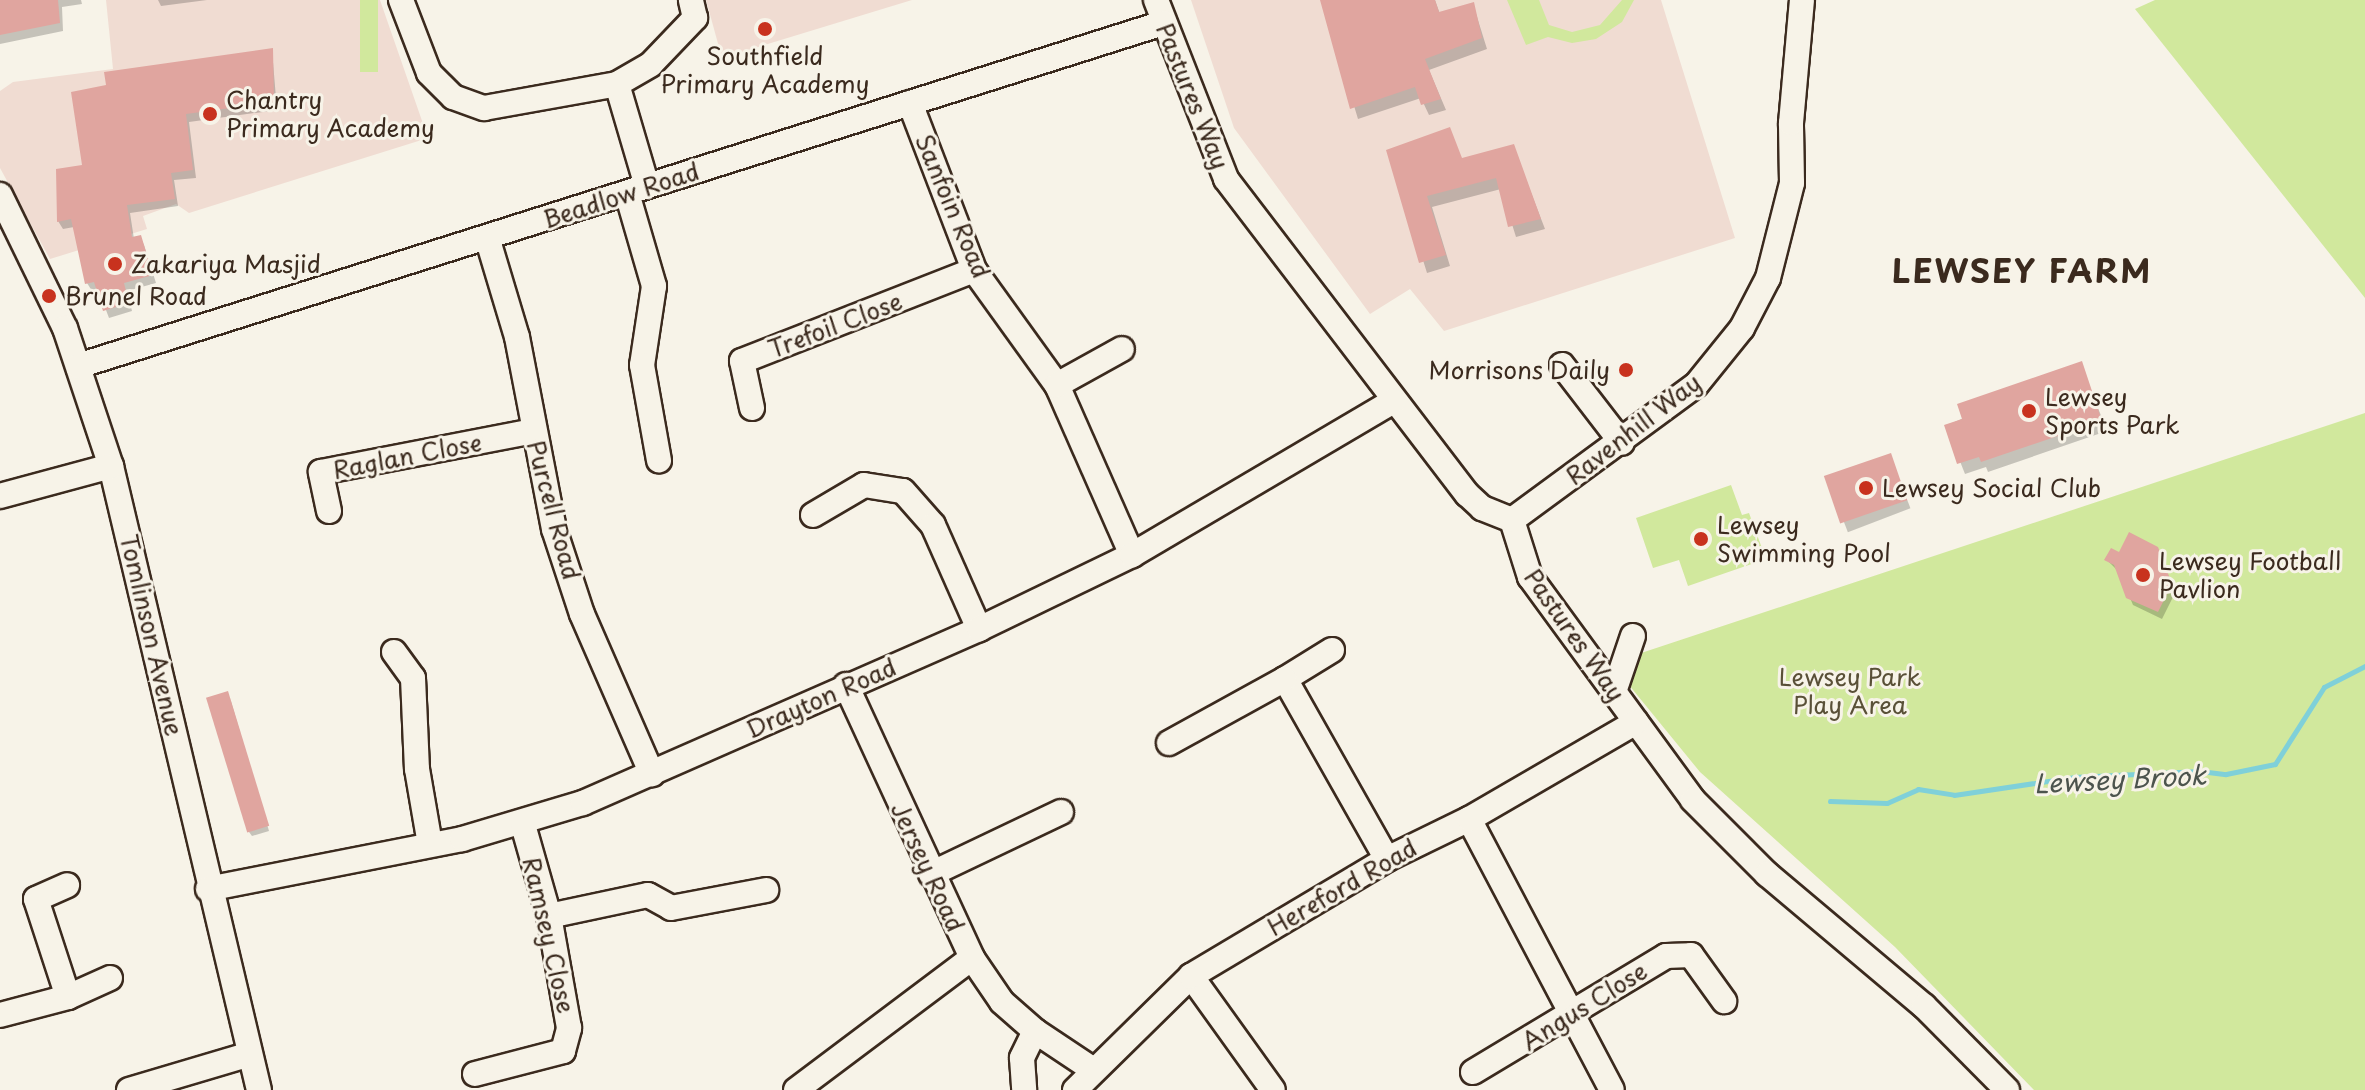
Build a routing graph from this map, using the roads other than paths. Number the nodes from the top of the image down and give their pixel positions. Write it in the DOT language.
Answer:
graph roads {
  1 [pos="401,0"];
  2 [pos="691,0"];
  3 [pos="1802,0"];
  4 [pos="1160,12"];
  5 [pos="617,84"];
  6 [pos="910,103"];
  7 [pos="637,190"];
  8 [pos="0,195"];
  9 [pos="487,237"];
  10 [pos="974,270"];
  11 [pos="1122,349"];
  12 [pos="1562,365"];
  13 [pos="78,366"];
  14 [pos="1057,385"];
  15 [pos="1393,401"];
  16 [pos="752,408"];
  17 [pos="533,431"];
  18 [pos="1622,443"];
  19 [pos="659,460"];
  20 [pos="111,466"];
  21 [pos="0,496"];
  22 [pos="329,511"];
  23 [pos="813,515"];
  24 [pos="1512,520"];
  25 [pos="1132,555"];
  26 [pos="979,629"];
  27 [pos="1633,636"];
  28 [pos="1332,650"];
  29 [pos="394,652"];
  30 [pos="1285,679"];
  31 [pos="846,685"];
  32 [pos="1614,692"];
  33 [pos="1636,722"];
  34 [pos="1169,743"];
  35 [pos="652,774"];
  36 [pos="1061,812"];
  37 [pos="1469,819"];
  38 [pos="523,825"];
  39 [pos="430,844"];
  40 [pos="1387,859"];
  41 [pos="931,874"];
  42 [pos="67,885"];
  43 [pos="208,889"];
  44 [pos="766,890"];
  45 [pos="549,916"];
  46 [pos="972,958"];
  47 [pos="1191,976"];
  48 [pos="110,978"];
  49 [pos="68,997"];
  50 [pos="1724,1001"];
  51 [pos="0,1015"];
  52 [pos="1572,1017"];
  53 [pos="1035,1031"];
  54 [pos="247,1055"];
  55 [pos="1092,1069"];
  56 [pos="1473,1072"];
  57 [pos="475,1074"];
  58 [pos="129,1090"];
  59 [pos="259,1090"];
  60 [pos="796,1090"];
  61 [pos="1024,1090"];
  62 [pos="1075,1090"];
  63 [pos="1273,1090"];
  64 [pos="1612,1090"];
  65 [pos="2007,1090"];
  1 -- 5 [label="street"];
  2 -- 5 [label="street"];
  3 -- 18 [label="street, Ravenhill Way"];
  4 -- 6 [label="street, Beadlow Road"];
  4 -- 15 [label="street, Pastures Way"];
  5 -- 7 [label="street"];
  6 -- 7 [label="street, Beadlow Road"];
  6 -- 10 [label="street, Sanfoin Road"];
  7 -- 9 [label="street, Beadlow Road"];
  7 -- 19 [label="street"];
  8 -- 13 [label="street, Tomlinson Avenue"];
  9 -- 13 [label="street, Beadlow Road"];
  9 -- 17 [label="street, Purcell Road"];
  10 -- 14 [label="street, Sanfoin Road"];
  10 -- 16 [label="street, Trefoil Close"];
  11 -- 14 [label="street"];
  12 -- 18 [label="street"];
  13 -- 20 [label="street, Tomlinson Avenue"];
  14 -- 25 [label="street, Sanfoin Road"];
  15 -- 24 [label="street, Pastures Way"];
  15 -- 25 [label="street, Drayton Road"];
  17 -- 22 [label="street, Raglan Close"];
  17 -- 35 [label="street, Purcell Road"];
  18 -- 24 [label="street, Ravenhill Way"];
  20 -- 21 [label="street"];
  20 -- 43 [label="street, Tomlinson Avenue"];
  23 -- 26 [label="street"];
  24 -- 32 [label="street, Pastures Way"];
  25 -- 26 [label="street, Drayton Road"];
  26 -- 31 [label="street, Drayton Road"];
  27 -- 32 [label="street"];
  28 -- 30 [label="street"];
  29 -- 39 [label="street"];
  30 -- 34 [label="street"];
  30 -- 40 [label="street"];
  31 -- 35 [label="street, Drayton Road"];
  31 -- 41 [label="street, Jersey Road"];
  32 -- 33 [label="street, Pastures Way"];
  33 -- 37 [label="street, Hereford Road"];
  33 -- 65 [label="street, Pastures Way"];
  35 -- 38 [label="street, Drayton Road"];
  36 -- 41 [label="street"];
  37 -- 40 [label="street, Hereford Road"];
  37 -- 52 [label="street"];
  38 -- 39 [label="street, Drayton Road"];
  38 -- 45 [label="street, Ramsey Close"];
  39 -- 43 [label="street, Drayton Road"];
  40 -- 47 [label="street, Hereford Road"];
  41 -- 46 [label="street, Jersey Road"];
  42 -- 49 [label="street"];
  43 -- 54 [label="street, Tomlinson Avenue"];
  44 -- 45 [label="street"];
  45 -- 57 [label="street, Ramsey Close"];
  46 -- 53 [label="street, Jersey Road"];
  46 -- 60 [label="street"];
  47 -- 55 [label="street, Hereford Road"];
  47 -- 63 [label="street"];
  48 -- 49 [label="street"];
  49 -- 51 [label="street"];
  50 -- 52 [label="street, Angus Close"];
  52 -- 56 [label="street, Angus Close"];
  52 -- 64 [label="street"];
  53 -- 55 [label="street, Jersey Road"];
  53 -- 61 [label="street"];
  54 -- 58 [label="street"];
  54 -- 59 [label="street, Tomlinson Avenue"];
  55 -- 62 [label="street, Hereford Road"];
}
